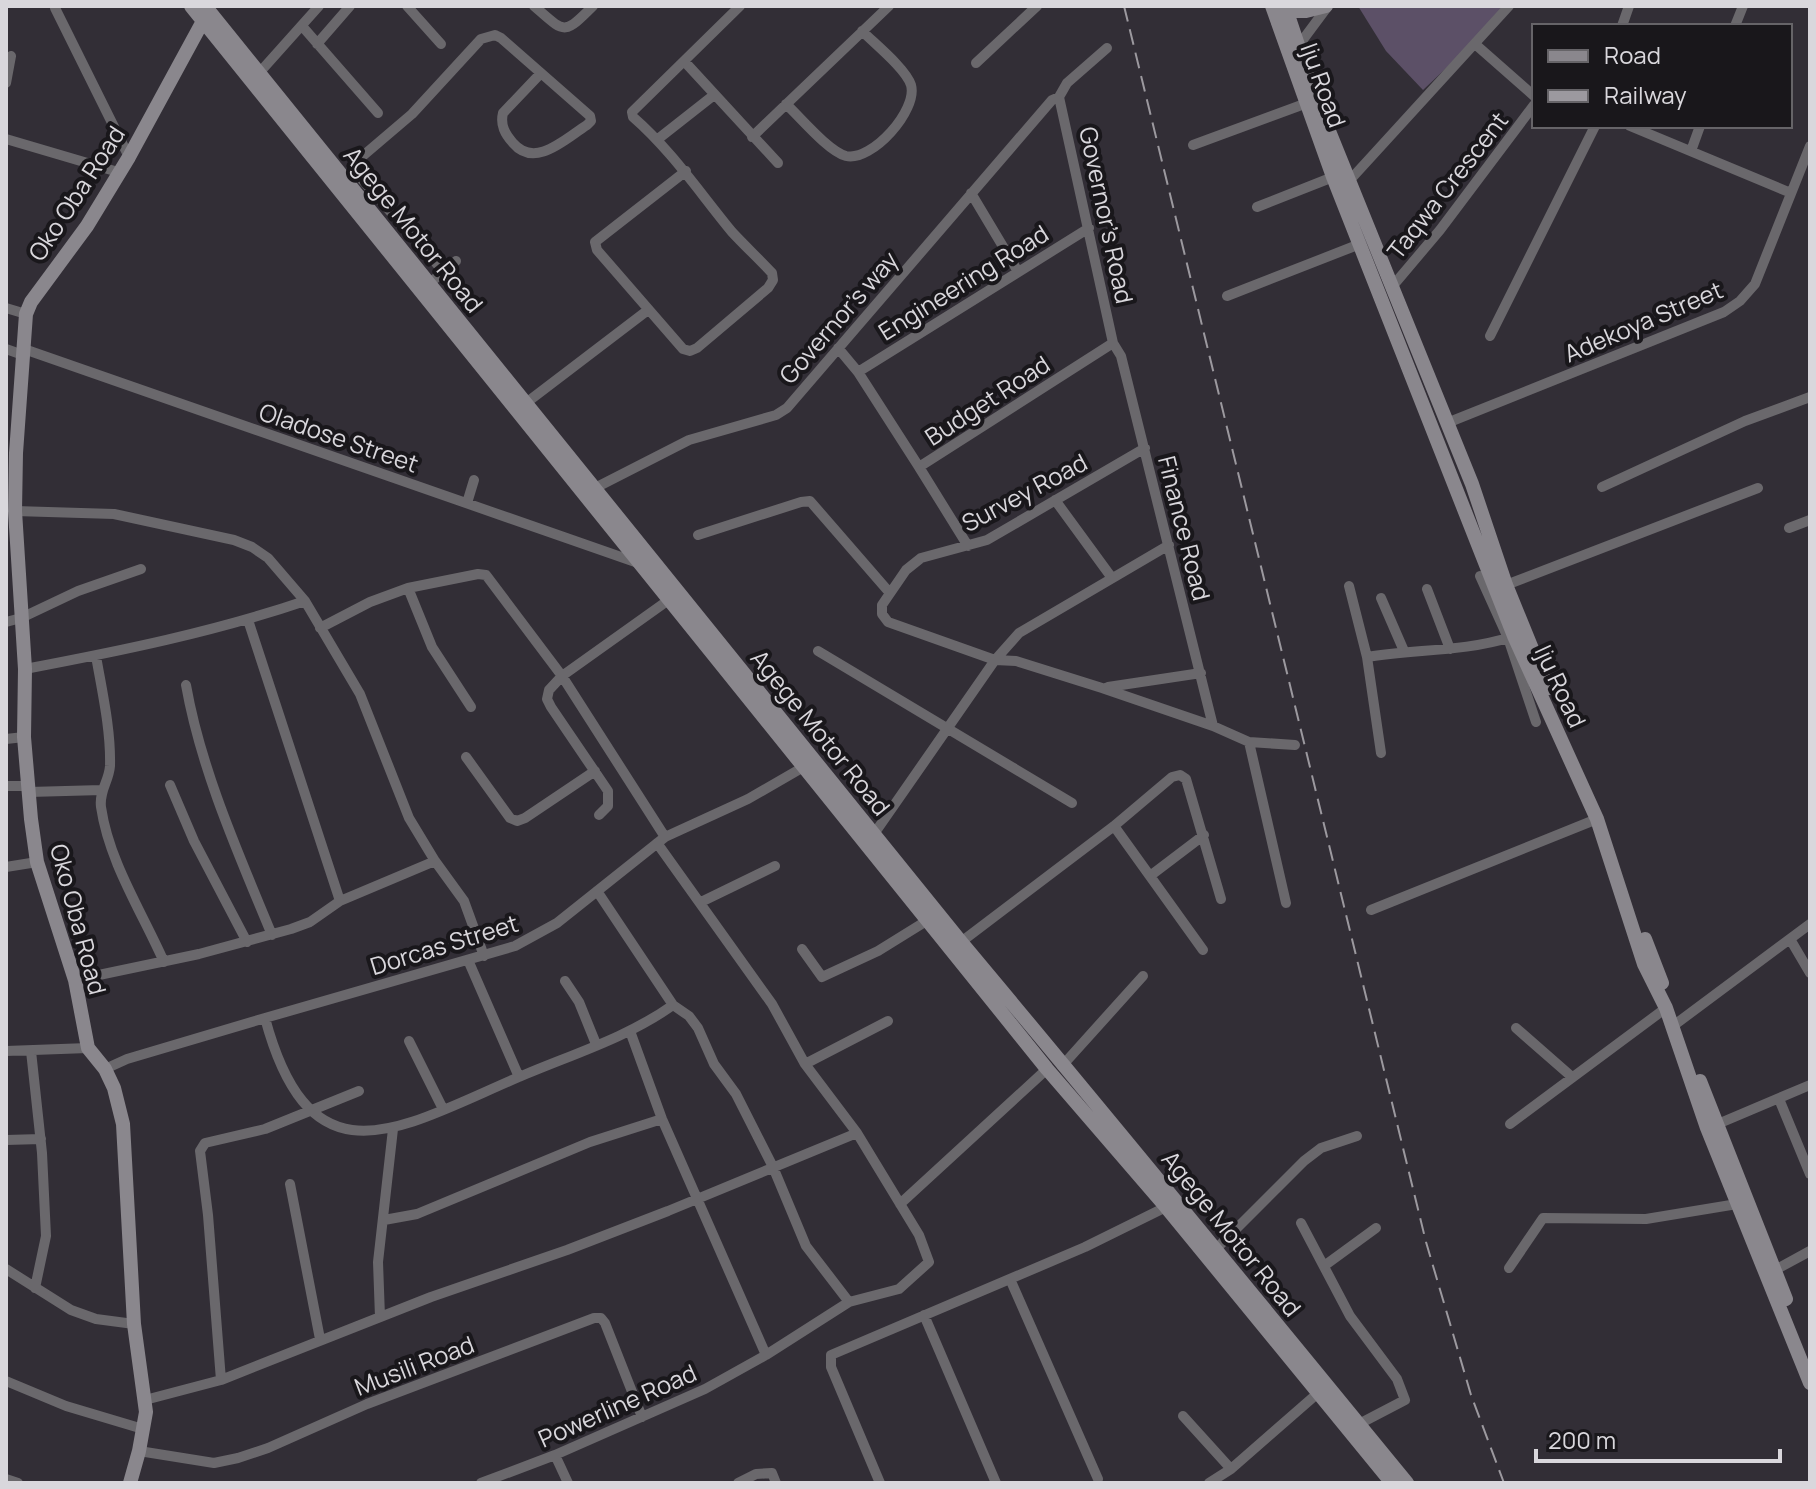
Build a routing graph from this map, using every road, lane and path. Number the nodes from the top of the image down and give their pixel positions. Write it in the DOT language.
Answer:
graph roads {
  1 [pos="191,6"];
  2 [pos="319,6"];
  3 [pos="350,6"];
  4 [pos="407,6"];
  5 [pos="534,6"];
  6 [pos="593,6"];
  7 [pos="740,6"];
  8 [pos="889,6"];
  9 [pos="1037,6"];
  10 [pos="1327,6"];
  11 [pos="1509,6"];
  12 [pos="55,8"];
  13 [pos="1281,8"];
  14 [pos="204,14"];
  15 [pos="302,26"];
  16 [pos="862,31"];
  17 [pos="317,44"];
  18 [pos="441,44"];
  19 [pos="1475,44"];
  20 [pos="1107,48"];
  21 [pos="1294,48"];
  22 [pos="11,56"];
  23 [pos="684,61"];
  24 [pos="976,63"];
  25 [pos="260,72"];
  26 [pos="541,73"];
  27 [pos="6,83"];
  28 [pos="1532,94"];
  29 [pos="714,95"];
  30 [pos="1059,97"];
  31 [pos="1307,103"];
  32 [pos="786,104"];
  33 [pos="1532,108"];
  34 [pos="378,113"];
  35 [pos="1594,128"];
  36 [pos="1635,128"];
  37 [pos="1699,128"];
  38 [pos="752,137"];
  39 [pos="6,139"];
  40 [pos="658,139"];
  41 [pos="1193,145"];
  42 [pos="1810,146"];
  43 [pos="1691,151"];
  44 [pos="129,157"];
  45 [pos="778,163"];
  46 [pos="686,171"];
  47 [pos="118,172"];
  48 [pos="1333,177"];
  49 [pos="1350,180"];
  50 [pos="971,193"];
  51 [pos="1791,193"];
  52 [pos="1257,207"];
  53 [pos="1089,228"];
  54 [pos="1360,244"];
  55 [pos="456,261"];
  56 [pos="1017,270"];
  57 [pos="444,272"];
  58 [pos="425,288"];
  59 [pos="1391,288"];
  60 [pos="1227,296"];
  61 [pos="6,308"];
  62 [pos="648,310"];
  63 [pos="26,314"];
  64 [pos="1490,336"];
  65 [pos="1113,343"];
  66 [pos="838,348"];
  67 [pos="6,349"];
  68 [pos="23,352"];
  69 [pos="858,372"];
  70 [pos="1810,397"];
  71 [pos="13,402"];
  72 [pos="526,403"];
  73 [pos="1447,423"];
  74 [pos="1145,448"];
  75 [pos="11,454"];
  76 [pos="919,467"];
  77 [pos="474,480"];
  78 [pos="1602,487"];
  79 [pos="595,488"];
  80 [pos="1758,488"];
  81 [pos="1055,500"];
  82 [pos="467,503"];
  83 [pos="15,511"];
  84 [pos="1810,520"];
  85 [pos="1789,528"];
  86 [pos="698,535"];
  87 [pos="1169,545"];
  88 [pos="968,546"];
  89 [pos="646,561"];
  90 [pos="141,569"];
  91 [pos="1480,576"];
  92 [pos="1112,578"];
  93 [pos="1506,585"];
  94 [pos="1349,586"];
  95 [pos="408,588"];
  96 [pos="1427,589"];
  97 [pos="889,592"];
  98 [pos="1381,598"];
  99 [pos="670,599"];
  100 [pos="305,601"];
  101 [pos="13,620"];
  102 [pos="248,620"];
  103 [pos="320,628"];
  104 [pos="1511,637"];
  105 [pos="1450,649"];
  106 [pos="818,651"];
  107 [pos="1404,651"];
  108 [pos="96,656"];
  109 [pos="1367,657"];
  110 [pos="995,660"];
  111 [pos="25,669"];
  112 [pos="1201,673"];
  113 [pos="562,676"];
  114 [pos="186,685"];
  115 [pos="1102,688"];
  116 [pos="471,707"];
  117 [pos="1536,722"];
  118 [pos="1213,726"];
  119 [pos="948,727"];
  120 [pos="24,737"];
  121 [pos="6,739"];
  122 [pos="1249,742"];
  123 [pos="1295,745"];
  124 [pos="1381,753"];
  125 [pos="466,757"];
  126 [pos="810,763"];
  127 [pos="595,771"];
  128 [pos="170,785"];
  129 [pos="6,786"];
  130 [pos="28,789"];
  131 [pos="102,790"];
  132 [pos="1072,803"];
  133 [pos="599,815"];
  134 [pos="1597,819"];
  135 [pos="1114,826"];
  136 [pos="874,834"];
  137 [pos="1204,835"];
  138 [pos="661,840"];
  139 [pos="435,861"];
  140 [pos="37,862"];
  141 [pos="775,866"];
  142 [pos="6,867"];
  143 [pos="1150,876"];
  144 [pos="597,891"];
  145 [pos="1221,899"];
  146 [pos="340,901"];
  147 [pos="701,902"];
  148 [pos="1286,903"];
  149 [pos="1371,910"];
  150 [pos="928,920"];
  151 [pos="1810,924"];
  152 [pos="272,935"];
  153 [pos="1790,939"];
  154 [pos="247,942"];
  155 [pos="961,942"];
  156 [pos="802,949"];
  157 [pos="1203,950"];
  158 [pos="484,956"];
  159 [pos="468,960"];
  160 [pos="164,962"];
  161 [pos="1810,973"];
  162 [pos="1143,976"];
  163 [pos="75,980"];
  164 [pos="565,981"];
  165 [pos="987,983"];
  166 [pos="673,1005"];
  167 [pos="1666,1008"];
  168 [pos="265,1018"];
  169 [pos="888,1021"];
  170 [pos="1677,1023"];
  171 [pos="1516,1028"];
  172 [pos="630,1031"];
  173 [pos="409,1041"];
  174 [pos="596,1044"];
  175 [pos="88,1048"];
  176 [pos="6,1051"];
  177 [pos="31,1051"];
  178 [pos="805,1064"];
  179 [pos="1055,1067"];
  180 [pos="105,1069"];
  181 [pos="519,1077"];
  182 [pos="1572,1077"];
  183 [pos="1810,1085"];
  184 [pos="359,1091"];
  185 [pos="1779,1099"];
  186 [pos="443,1109"];
  187 [pos="311,1112"];
  188 [pos="662,1119"];
  189 [pos="1510,1124"];
  190 [pos="1712,1126"];
  191 [pos="393,1129"];
  192 [pos="857,1133"];
  193 [pos="1357,1136"];
  194 [pos="41,1139"];
  195 [pos="6,1140"];
  196 [pos="773,1167"];
  197 [pos="1810,1174"];
  198 [pos="290,1184"];
  199 [pos="699,1198"];
  200 [pos="900,1204"];
  201 [pos="1737,1204"];
  202 [pos="1166,1207"];
  203 [pos="384,1220"];
  204 [pos="1301,1223"];
  205 [pos="1376,1228"];
  206 [pos="1216,1249"];
  207 [pos="1810,1251"];
  208 [pos="1324,1266"];
  209 [pos="1509,1268"];
  210 [pos="6,1269"];
  211 [pos="1775,1270"];
  212 [pos="1010,1279"];
  213 [pos="35,1288"];
  214 [pos="849,1302"];
  215 [pos="924,1315"];
  216 [pos="380,1317"];
  217 [pos="134,1324"];
  218 [pos="320,1339"];
  219 [pos="766,1355"];
  220 [pos="1810,1359"];
  221 [pos="221,1380"];
  222 [pos="6,1381"];
  223 [pos="1810,1383"];
  224 [pos="1318,1393"];
  225 [pos="145,1400"];
  226 [pos="1183,1416"];
  227 [pos="642,1417"];
  228 [pos="1359,1424"];
  229 [pos="143,1429"];
  230 [pos="139,1451"];
  231 [pos="555,1455"];
  232 [pos="1231,1469"];
  233 [pos="6,1479"];
  234 [pos="1098,1479"];
  235 [pos="18,1483"];
  236 [pos="130,1483"];
  237 [pos="481,1483"];
  238 [pos="568,1483"];
  239 [pos="738,1483"];
  240 [pos="776,1483"];
  241 [pos="880,1483"];
  242 [pos="996,1483"];
  243 [pos="1209,1483"];
  244 [pos="1392,1483"];
  245 [pos="1407,1483"];
  1 -- 14 [label="main road, Agege Motor Road"];
  2 -- 15 [label="street"];
  3 -- 17 [label="street"];
  4 -- 18 [label="street"];
  5 -- 6 [label="street"];
  7 -- 23 [label="street"];
  8 -- 16 [label="street"];
  9 -- 24 [label="street"];
  10 -- 13 [label="main road"];
  10 -- 21 [label="street"];
  11 -- 19 [label="street"];
  12 -- 44 [label="street"];
  13 -- 21 [label="main road, Iju Road"];
  14 -- 25 [label="main road, Agege Motor Road"];
  14 -- 44 [label="main road, Oko Oba Road"];
  14 -- 58 [label="main road, Agege Motor Road"];
  15 -- 17 [label="street"];
  15 -- 25 [label="street"];
  16 -- 32 [label="street"];
  16 -- 32 [label="street"];
  17 -- 34 [label="street"];
  19 -- 28 [label="street, Taqwa Crescent"];
  19 -- 49 [label="street"];
  20 -- 30 [label="street, Governor's way"];
  21 -- 31 [label="main road, Iju Road"];
  21 -- 49 [label="main road, Iju Road"];
  22 -- 27 [label="street"];
  23 -- 29 [label="street"];
  23 -- 40 [label="street"];
  25 -- 58 [label="main road, Agege Motor Road"];
  26 -- 26 [label="street"];
  26 -- 57 [label="street"];
  29 -- 38 [label="street"];
  29 -- 40 [label="street"];
  30 -- 50 [label="street, Governor's way"];
  30 -- 53 [label="street, Governor's Road"];
  31 -- 41 [label="street"];
  31 -- 48 [label="main road, Iju Road"];
  32 -- 38 [label="street"];
  33 -- 59 [label="street, Taqwa Crescent"];
  35 -- 64 [label="street"];
  36 -- 43 [label="street"];
  37 -- 43 [label="street"];
  38 -- 45 [label="street"];
  39 -- 47 [label="street"];
  40 -- 46 [label="street"];
  42 -- 51 [label="street, Adekoya Street"];
  43 -- 51 [label="street"];
  44 -- 47 [label="main road, Oko Oba Road"];
  46 -- 62 [label="street"];
  46 -- 62 [label="street"];
  47 -- 63 [label="main road, Oko Oba Road"];
  48 -- 52 [label="street"];
  48 -- 54 [label="main road, Iju Road"];
  49 -- 59 [label="main road, Iju Road"];
  50 -- 56 [label="street"];
  50 -- 66 [label="street, Governor's way"];
  51 -- 73 [label="street, Adekoya Street"];
  53 -- 56 [label="street, Engineering Road"];
  53 -- 65 [label="street, Governor's Road"];
  54 -- 60 [label="street"];
  54 -- 104 [label="main road, Iju Road"];
  55 -- 57 [label="street"];
  56 -- 69 [label="street, Engineering Road"];
  57 -- 58 [label="street"];
  58 -- 72 [label="main road, Agege Motor Road"];
  58 -- 89 [label="main road, Agege Motor Road"];
  59 -- 73 [label="main road, Iju Road"];
  61 -- 63 [label="street"];
  62 -- 72 [label="street"];
  63 -- 68 [label="main road, Oko Oba Road"];
  65 -- 74 [label="street, Finance Road"];
  65 -- 76 [label="street, Budget Road"];
  66 -- 69 [label="street"];
  66 -- 79 [label="street, Governor's way"];
  67 -- 68 [label="street, Oladose Street"];
  68 -- 71 [label="main road, Oko Oba Road"];
  68 -- 82 [label="street, Oladose Street"];
  69 -- 76 [label="street"];
  70 -- 78 [label="street"];
  71 -- 75 [label="main road, Oko Oba Road"];
  72 -- 79 [label="main road, Agege Motor Road"];
  73 -- 93 [label="main road, Iju Road"];
  74 -- 81 [label="street, Survey Road"];
  74 -- 87 [label="street, Finance Road"];
  75 -- 83 [label="main road, Oko Oba Road"];
  76 -- 88 [label="street, Budget Road"];
  77 -- 82 [label="street"];
  79 -- 89 [label="main road, Agege Motor Road"];
  80 -- 93 [label="street"];
  81 -- 88 [label="street, Survey Road"];
  81 -- 92 [label="street"];
  82 -- 89 [label="street, Oladose Street"];
  83 -- 100 [label="street"];
  83 -- 101 [label="main road, Oko Oba Road"];
  84 -- 85 [label="street"];
  86 -- 97 [label="street"];
  87 -- 92 [label="street"];
  87 -- 112 [label="street, Finance Road"];
  88 -- 97 [label="street, Survey Road"];
  89 -- 99 [label="main road, Agege Motor Road"];
  89 -- 126 [label="main road, Agege Motor Road"];
  90 -- 101 [label="street"];
  91 -- 104 [label="street"];
  92 -- 110 [label="street"];
  93 -- 170 [label="main road, Iju Road"];
  94 -- 109 [label="street"];
  95 -- 103 [label="street"];
  95 -- 113 [label="street"];
  95 -- 116 [label="street"];
  96 -- 105 [label="street"];
  97 -- 110 [label="street"];
  98 -- 107 [label="street"];
  99 -- 113 [label="street"];
  99 -- 126 [label="main road, Agege Motor Road"];
  100 -- 102 [label="street"];
  100 -- 103 [label="street"];
  101 -- 111 [label="main road, Oko Oba Road"];
  102 -- 108 [label="street"];
  102 -- 146 [label="street"];
  103 -- 139 [label="street"];
  104 -- 105 [label="street"];
  104 -- 117 [label="street"];
  104 -- 134 [label="main road, Iju Road"];
  105 -- 107 [label="street"];
  106 -- 119 [label="street"];
  107 -- 109 [label="street"];
  108 -- 111 [label="street"];
  108 -- 131 [label="street"];
  109 -- 124 [label="street"];
  110 -- 115 [label="street"];
  110 -- 119 [label="street"];
  111 -- 120 [label="main road, Oko Oba Road"];
  112 -- 115 [label="street"];
  112 -- 118 [label="street, Finance Road"];
  113 -- 127 [label="street"];
  113 -- 138 [label="street"];
  114 -- 152 [label="street"];
  115 -- 118 [label="street"];
  118 -- 122 [label="street"];
  119 -- 132 [label="street"];
  119 -- 136 [label="street"];
  120 -- 121 [label="street"];
  120 -- 130 [label="main road, Oko Oba Road"];
  122 -- 123 [label="street"];
  122 -- 148 [label="street"];
  125 -- 127 [label="street"];
  126 -- 136 [label="main road, Agege Motor Road"];
  126 -- 138 [label="street, Dorcas Street"];
  126 -- 150 [label="main road, Agege Motor Road"];
  127 -- 133 [label="street"];
  128 -- 154 [label="street"];
  129 -- 130 [label="street"];
  130 -- 131 [label="street"];
  130 -- 140 [label="main road, Oko Oba Road"];
  131 -- 160 [label="street"];
  134 -- 149 [label="street"];
  134 -- 167 [label="main road, Iju Road"];
  135 -- 137 [label="street"];
  135 -- 143 [label="street"];
  135 -- 155 [label="street"];
  136 -- 155 [label="main road, Agege Motor Road"];
  137 -- 143 [label="street"];
  137 -- 145 [label="street"];
  138 -- 144 [label="street, Dorcas Street"];
  138 -- 147 [label="street"];
  139 -- 146 [label="street"];
  139 -- 158 [label="street"];
  140 -- 142 [label="street"];
  140 -- 163 [label="main road, Oko Oba Road"];
  141 -- 147 [label="street"];
  143 -- 157 [label="street"];
  144 -- 158 [label="street, Dorcas Street"];
  144 -- 166 [label="street"];
  146 -- 152 [label="street"];
  147 -- 178 [label="street"];
  150 -- 156 [label="street"];
  150 -- 165 [label="main road, Agege Motor Road"];
  151 -- 153 [label="street"];
  152 -- 154 [label="street"];
  153 -- 161 [label="street"];
  153 -- 170 [label="street"];
  154 -- 160 [label="street"];
  155 -- 165 [label="main road, Agege Motor Road"];
  158 -- 159 [label="street, Dorcas Street"];
  159 -- 168 [label="street, Dorcas Street"];
  159 -- 181 [label="street"];
  160 -- 163 [label="street"];
  162 -- 179 [label="street"];
  163 -- 175 [label="main road, Oko Oba Road"];
  164 -- 174 [label="street"];
  165 -- 179 [label="main road, Agege Motor Road"];
  166 -- 172 [label="street"];
  166 -- 196 [label="street"];
  167 -- 182 [label="street"];
  167 -- 190 [label="main road, Iju Road"];
  168 -- 180 [label="street, Dorcas Street"];
  168 -- 187 [label="street"];
  169 -- 178 [label="street"];
  170 -- 190 [label="main road, Iju Road"];
  171 -- 182 [label="street"];
  172 -- 174 [label="street"];
  172 -- 188 [label="street"];
  173 -- 186 [label="street"];
  174 -- 181 [label="street"];
  175 -- 177 [label="street"];
  175 -- 180 [label="main road, Oko Oba Road"];
  176 -- 177 [label="street"];
  177 -- 194 [label="street"];
  178 -- 192 [label="street"];
  179 -- 200 [label="street"];
  179 -- 202 [label="main road, Agege Motor Road"];
  179 -- 206 [label="main road, Agege Motor Road"];
  180 -- 217 [label="main road, Oko Oba Road"];
  181 -- 186 [label="street"];
  182 -- 189 [label="street"];
  183 -- 185 [label="street"];
  184 -- 187 [label="street"];
  185 -- 190 [label="street"];
  185 -- 197 [label="street"];
  186 -- 191 [label="street"];
  187 -- 191 [label="street"];
  187 -- 221 [label="street"];
  188 -- 199 [label="street"];
  188 -- 203 [label="street"];
  190 -- 201 [label="main road, Iju Road"];
  190 -- 211 [label="main road, Iju Road"];
  191 -- 203 [label="street"];
  192 -- 196 [label="street"];
  192 -- 200 [label="street"];
  193 -- 206 [label="street"];
  194 -- 195 [label="street"];
  194 -- 213 [label="street"];
  196 -- 199 [label="street"];
  196 -- 214 [label="street"];
  198 -- 218 [label="street"];
  199 -- 216 [label="street"];
  199 -- 219 [label="street"];
  200 -- 214 [label="street, Powerline Road"];
  201 -- 209 [label="street"];
  201 -- 223 [label="main road, Iju Road"];
  202 -- 212 [label="street"];
  202 -- 224 [label="main road, Agege Motor Road"];
  203 -- 216 [label="street"];
  204 -- 208 [label="street"];
  205 -- 208 [label="street"];
  206 -- 228 [label="main road, Agege Motor Road"];
  207 -- 211 [label="street"];
  208 -- 228 [label="street"];
  210 -- 213 [label="street"];
  211 -- 220 [label="main road, Iju Road"];
  212 -- 215 [label="street"];
  212 -- 234 [label="street"];
  213 -- 217 [label="street"];
  214 -- 219 [label="street, Powerline Road"];
  215 -- 241 [label="street"];
  215 -- 242 [label="street"];
  216 -- 218 [label="street"];
  217 -- 225 [label="main road, Oko Oba Road"];
  218 -- 221 [label="street"];
  219 -- 227 [label="street, Powerline Road"];
  221 -- 225 [label="street"];
  222 -- 229 [label="street"];
  224 -- 232 [label="street"];
  224 -- 244 [label="main road, Agege Motor Road"];
  225 -- 229 [label="main road, Oko Oba Road"];
  226 -- 232 [label="street"];
  227 -- 230 [label="street, Musili Road"];
  227 -- 231 [label="street, Powerline Road"];
  228 -- 245 [label="main road, Agege Motor Road"];
  229 -- 230 [label="main road, Oko Oba Road"];
  230 -- 236 [label="main road, Oko Oba Road"];
  231 -- 237 [label="street, Powerline Road"];
  231 -- 238 [label="street"];
  232 -- 243 [label="street"];
  233 -- 235 [label="street"];
  239 -- 240 [label="street"];
}
